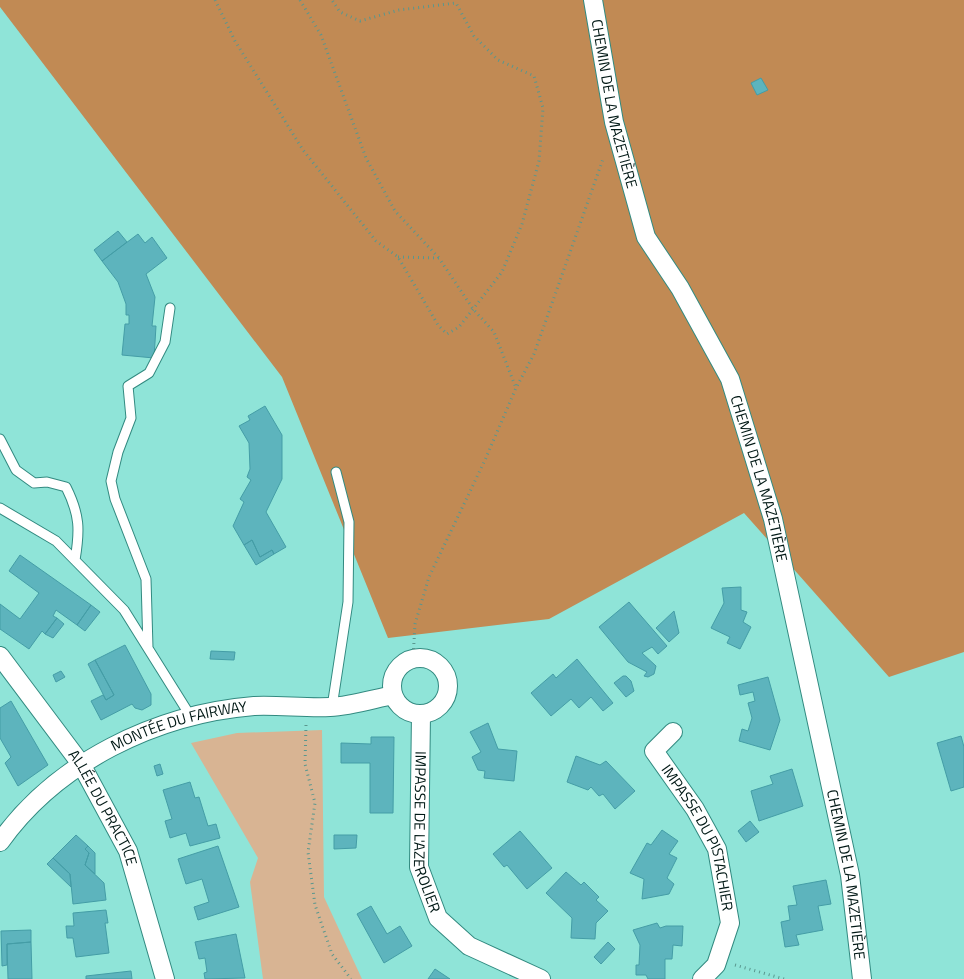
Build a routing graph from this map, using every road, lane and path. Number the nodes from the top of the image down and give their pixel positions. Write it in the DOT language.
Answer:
graph roads {
  1 [pos="215,0"];
  2 [pos="300,0"];
  3 [pos="332,0"];
  4 [pos="593,0"];
  5 [pos="456,2"];
  6 [pos="604,156"];
  7 [pos="398,257"];
  8 [pos="439,258"];
  9 [pos="170,308"];
  10 [pos="473,309"];
  11 [pos="516,388"];
  12 [pos="0,439"];
  13 [pos="336,472"];
  14 [pos="0,508"];
  15 [pos="75,560"];
  16 [pos="148,648"];
  17 [pos="0,656"];
  18 [pos="413,659"];
  19 [pos="393,696"];
  20 [pos="307,707"];
  21 [pos="332,707"];
  22 [pos="421,714"];
  23 [pos="191,717"];
  24 [pos="673,732"];
  25 [pos="81,764"];
  26 [pos="0,842"];
  27 [pos="718,960"];
  28 [pos="165,979"];
  29 [pos="351,979"];
  30 [pos="541,979"];
  31 [pos="702,979"];
  32 [pos="784,979"];
  33 [pos="862,979"];
  1 -- 7 [label="path"];
  2 -- 8 [label="path"];
  3 -- 5 [label="path"];
  4 -- 33 [label="street, CHEMIN DE LA MAZETIÈRE"];
  5 -- 10 [label="path"];
  6 -- 11 [label="path"];
  7 -- 8 [label="path"];
  7 -- 10 [label="path"];
  8 -- 10 [label="path"];
  9 -- 16 [label="lane"];
  10 -- 11 [label="path"];
  11 -- 18 [label="path"];
  12 -- 15 [label="lane"];
  13 -- 21 [label="lane"];
  14 -- 15 [label="lane"];
  15 -- 16 [label="lane"];
  16 -- 23 [label="lane"];
  17 -- 25 [label="street, ALLÉE DU PRACTICE"];
  18 -- 19 [label="street"];
  18 -- 22 [label="street"];
  19 -- 21 [label="street, MONTÉE DU FAIRWAY"];
  19 -- 22 [label="street"];
  20 -- 21 [label="street, MONTÉE DU FAIRWAY"];
  20 -- 23 [label="street, MONTÉE DU FAIRWAY"];
  20 -- 29 [label="path"];
  22 -- 30 [label="street, IMPASSE DE L'AZEROLIER"];
  23 -- 25 [label="street, MONTÉE DU FAIRWAY"];
  24 -- 27 [label="street, IMPASSE DU PISTACHIER"];
  25 -- 26 [label="street, MONTÉE DU FAIRWAY"];
  25 -- 28 [label="street, ALLÉE DU PRACTICE"];
  27 -- 31 [label="street, IMPASSE DU PISTACHIER"];
  27 -- 32 [label="path"];
}
